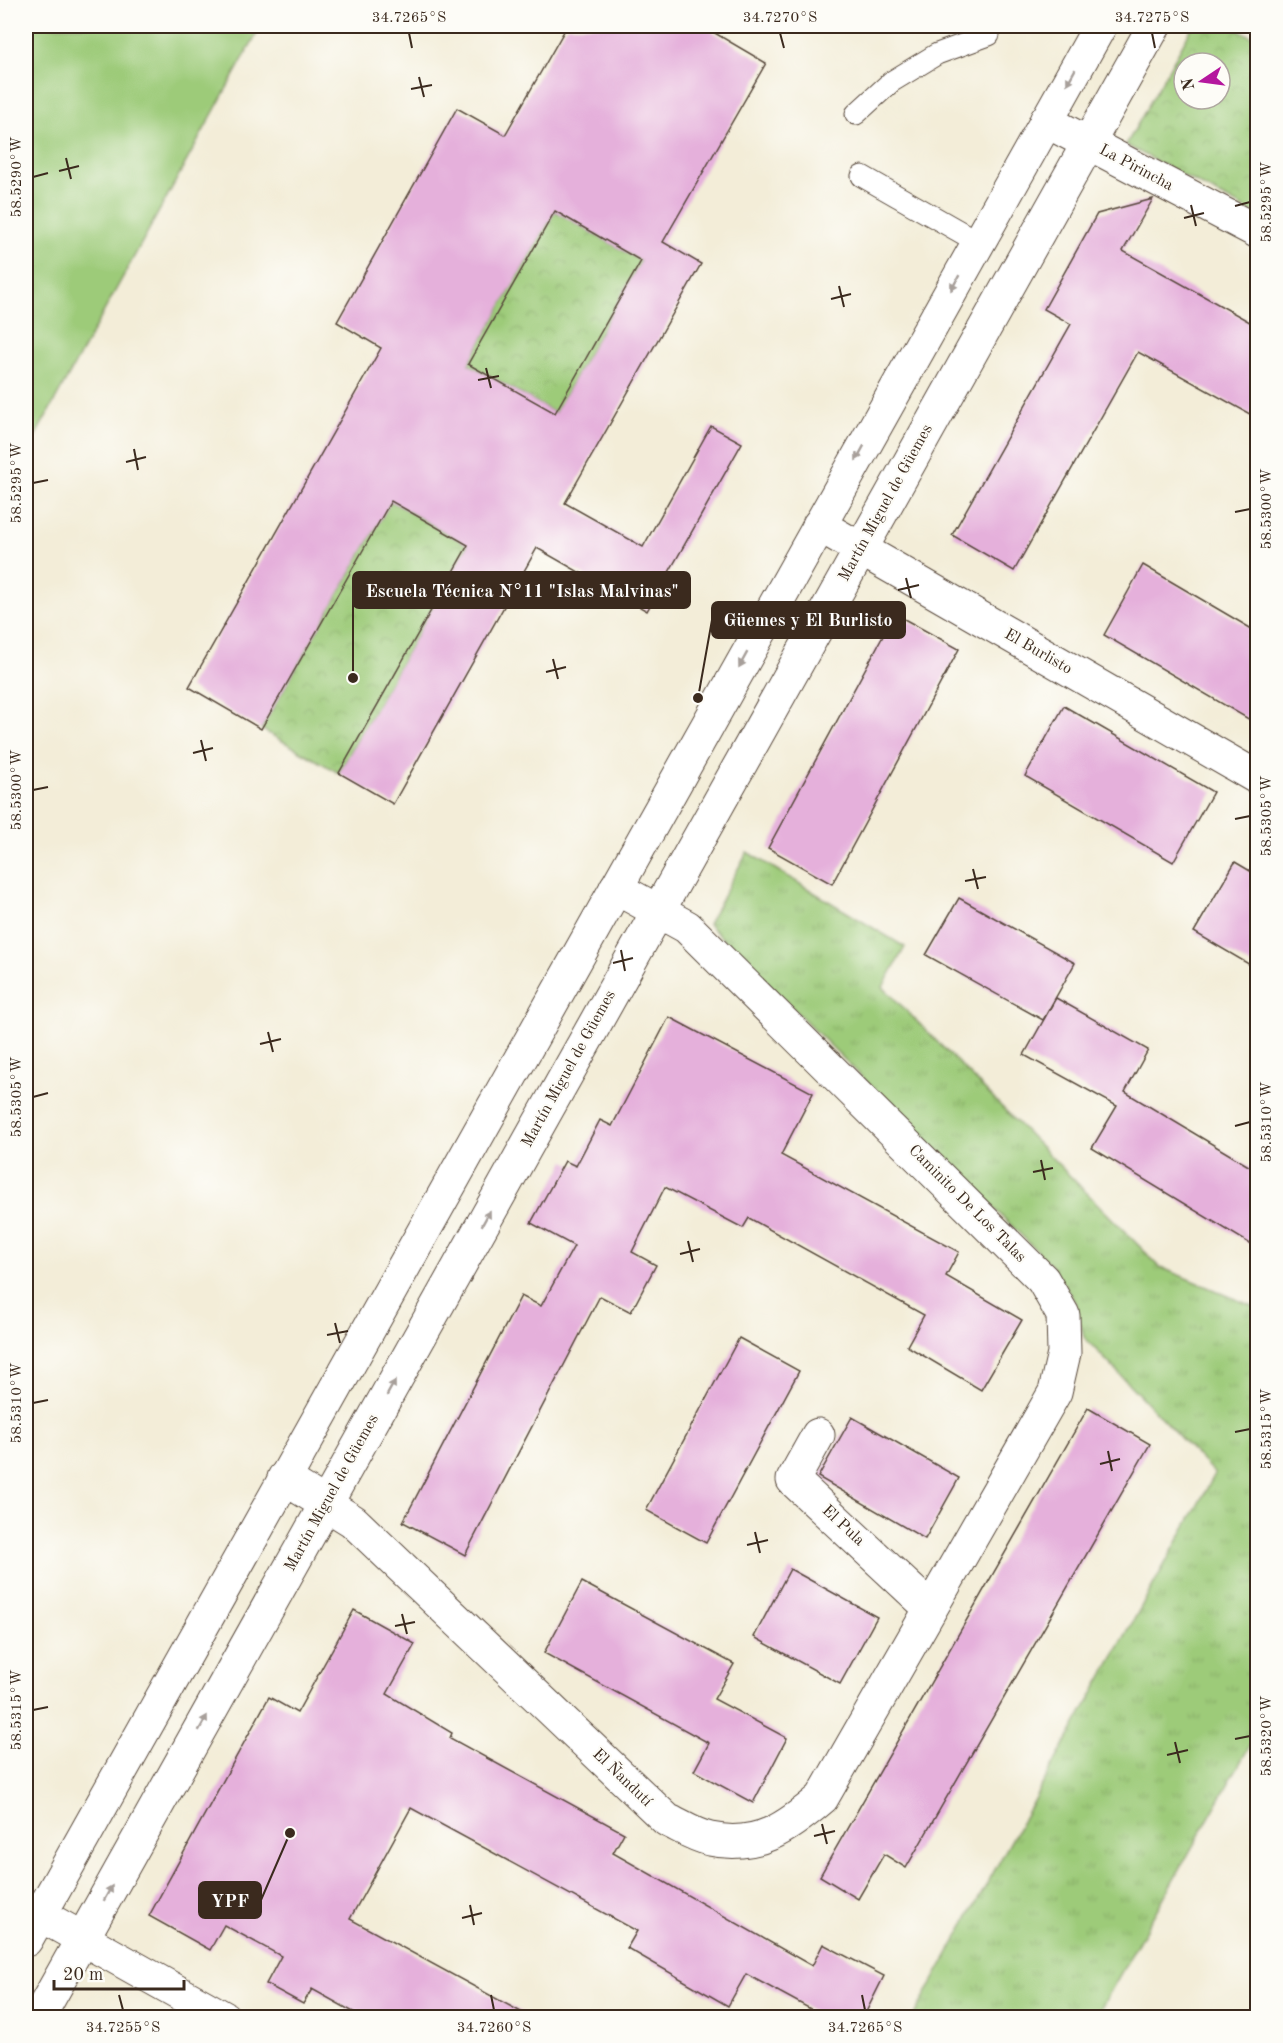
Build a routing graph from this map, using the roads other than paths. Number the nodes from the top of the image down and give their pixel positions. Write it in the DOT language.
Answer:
graph roads {
  1 [pos="1100,26"];
  2 [pos="1154,26"];
  3 [pos="989,34"];
  4 [pos="856,114"];
  5 [pos="1046,121"];
  6 [pos="1088,142"];
  7 [pos="862,177"];
  8 [pos="1257,232"];
  9 [pos="978,242"];
  10 [pos="819,525"];
  11 [pos="860,549"];
  12 [pos="1257,778"];
  13 [pos="616,888"];
  14 [pos="658,911"];
  15 [pos="818,1435"];
  16 [pos="284,1478"];
  17 [pos="325,1504"];
  18 [pos="930,1608"];
  19 [pos="30,1920"];
  20 [pos="82,1938"];
  21 [pos="38,2018"];
  22 [pos="225,2018"];
  1 -- 5 [label="main road, one-way"];
  2 -- 6 [label="main road, Martín Miguel de Güemes"];
  3 -- 4 [label="lane"];
  5 -- 6 [label="main road, La Pirincha"];
  5 -- 9 [label="main road"];
  6 -- 8 [label="main road, La Pirincha"];
  6 -- 11 [label="main road, Martín Miguel de Güemes"];
  7 -- 9 [label="lane"];
  9 -- 10 [label="main road, one-way"];
  10 -- 11 [label="main road, El Burlisto"];
  10 -- 13 [label="main road, one-way"];
  11 -- 12 [label="main road, El Burlisto"];
  11 -- 14 [label="main road, Martín Miguel de Güemes"];
  13 -- 14 [label="main road, Caminito De Los Talas"];
  13 -- 16 [label="main road"];
  17 -- 14 [label="main road, Martín Miguel de Güemes, one-way"];
  14 -- 18 [label="main road, Caminito De Los Talas"];
  15 -- 18 [label="main road, El Pula"];
  16 -- 17 [label="main road, El Ñandutí"];
  16 -- 19 [label="main road"];
  17 -- 18 [label="main road, El Ñandutí"];
  20 -- 17 [label="main road, Martín Miguel de Güemes, one-way"];
  19 -- 20 [label="main road"];
  20 -- 21 [label="main road, Martín Miguel de Güemes"];
  20 -- 22 [label="main road"];
}
